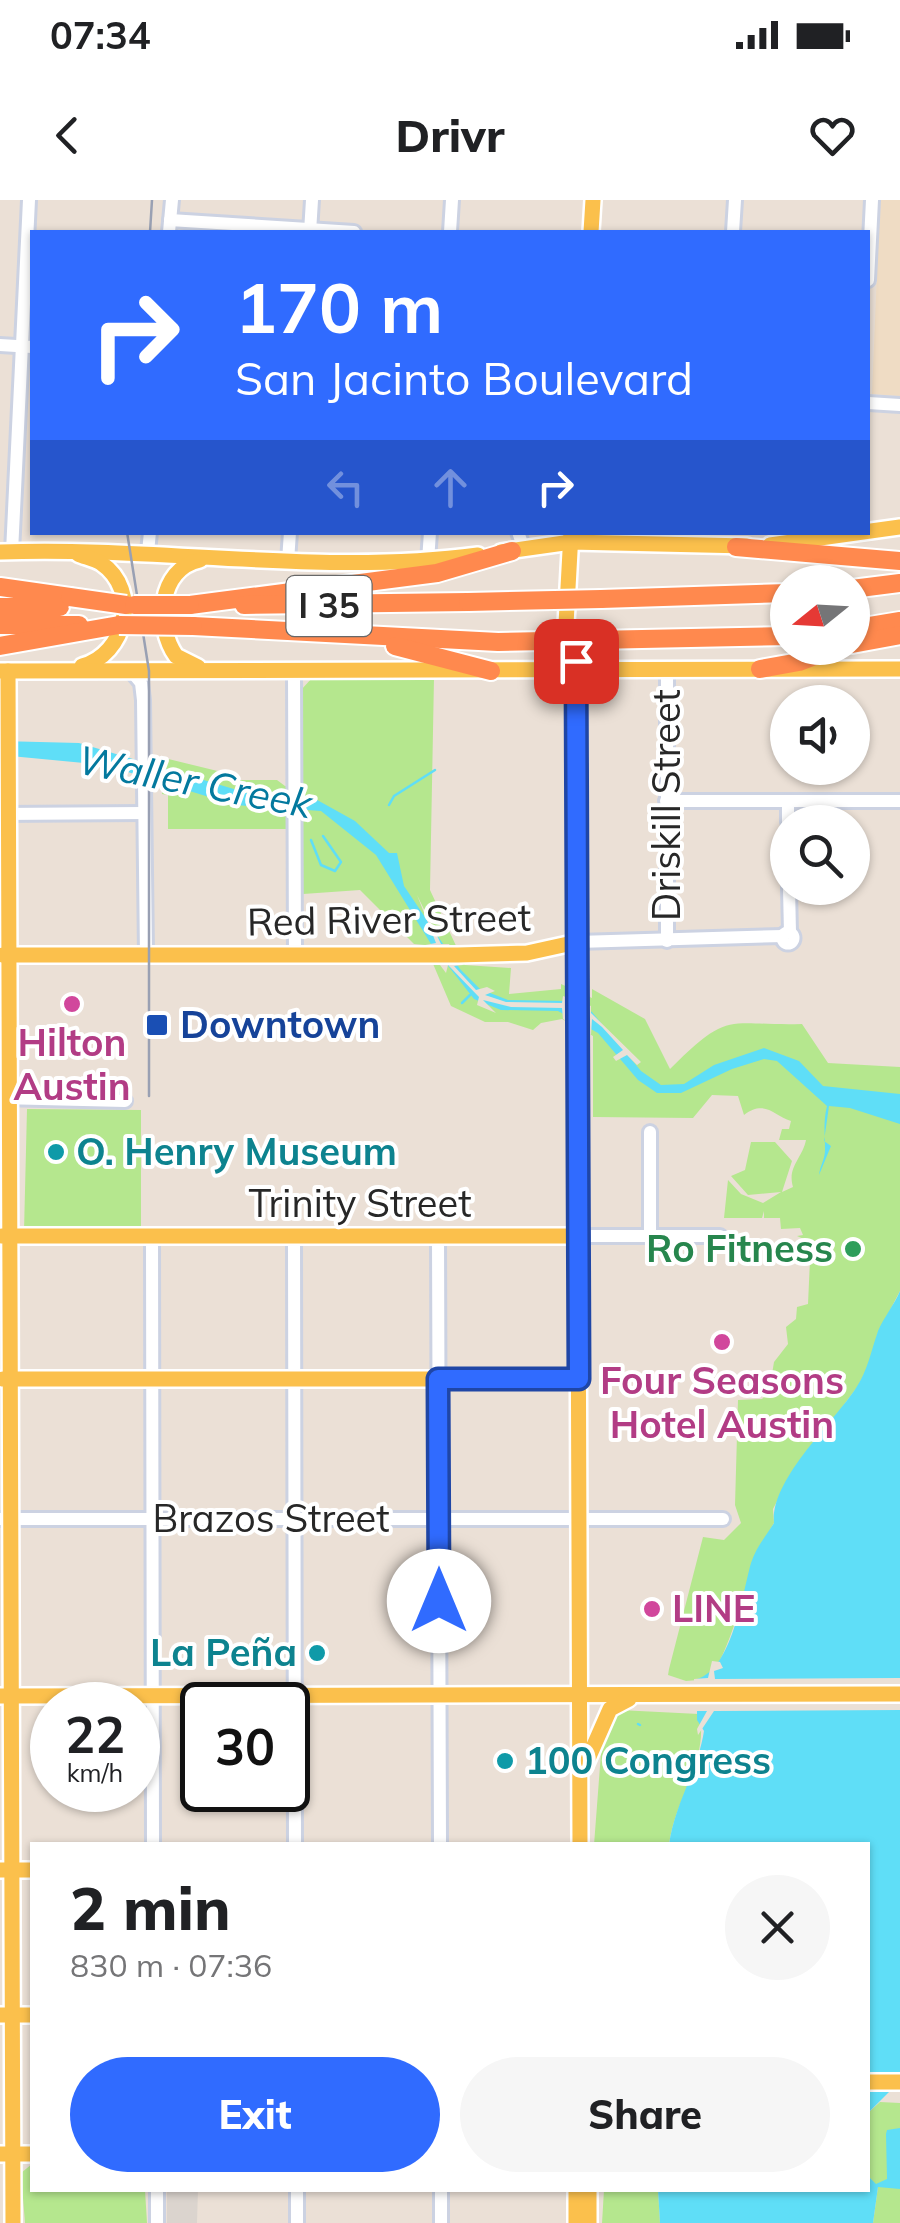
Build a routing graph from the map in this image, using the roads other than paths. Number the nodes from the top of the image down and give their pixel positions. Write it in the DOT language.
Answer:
graph roads {
  1 [pos="29,200"];
  2 [pos="172,200"];
  3 [pos="312,200"];
  4 [pos="452,200"];
  5 [pos="594,200"];
  6 [pos="735,200"];
  7 [pos="872,200"];
  8 [pos="170,226"];
  9 [pos="282,230"];
  10 [pos="310,230"];
  11 [pos="450,230"];
  12 [pos="591,230"];
  13 [pos="733,230"];
  14 [pos="870,240"];
  15 [pos="0,345"];
  16 [pos="26,347"];
  17 [pos="870,403"];
  18 [pos="900,405"];
  19 [pos="6,484"];
  20 [pos="900,527"];
  21 [pos="870,531"];
  22 [pos="150,535"];
  23 [pos="290,535"];
  24 [pos="430,535"];
  25 [pos="841,535"];
  26 [pos="571,537"];
  27 [pos="713,540"];
  28 [pos="518,544"];
  29 [pos="736,546"];
  30 [pos="69,550"];
  31 [pos="6,552"];
  32 [pos="148,552"];
  33 [pos="208,558"];
  34 [pos="288,560"];
  35 [pos="428,561"];
  36 [pos="900,561"];
  37 [pos="900,584"];
  38 [pos="870,586"];
  39 [pos="0,587"];
  40 [pos="770,594"];
  41 [pos="70,602"];
  42 [pos="190,605"];
  43 [pos="0,607"];
  44 [pos="900,621"];
  45 [pos="0,625"];
  46 [pos="870,626"];
  47 [pos="82,629"];
  48 [pos="322,630"];
  49 [pos="900,635"];
  50 [pos="770,636"];
  51 [pos="870,641"];
  52 [pos="0,646"];
  53 [pos="784,665"];
  54 [pos="576,666"];
  55 [pos="900,669"];
  56 [pos="491,670"];
  57 [pos="667,670"];
  58 [pos="760,670"];
  59 [pos="4,671"];
  60 [pos="131,671"];
  61 [pos="209,671"];
  62 [pos="294,671"];
  63 [pos="63,672"];
  64 [pos="666,801"];
  65 [pos="900,801"];
  66 [pos="788,802"];
  67 [pos="144,813"];
  68 [pos="4,814"];
  69 [pos="787,905"];
  70 [pos="667,941"];
  71 [pos="577,942"];
  72 [pos="4,955"];
  73 [pos="146,955"];
  74 [pos="294,955"];
  75 [pos="5,1098"];
  76 [pos="125,1101"];
  77 [pos="650,1132"];
  78 [pos="5,1236"];
  79 [pos="152,1236"];
  80 [pos="294,1236"];
  81 [pos="438,1236"];
  82 [pos="578,1236"];
  83 [pos="650,1236"];
  84 [pos="720,1236"];
  85 [pos="5,1379"];
  86 [pos="152,1379"];
  87 [pos="294,1379"];
  88 [pos="438,1379"];
  89 [pos="579,1379"];
  90 [pos="5,1519"];
  91 [pos="152,1519"];
  92 [pos="294,1519"];
  93 [pos="439,1519"];
  94 [pos="579,1519"];
  95 [pos="723,1519"];
  96 [pos="153,1682"];
  97 [pos="294,1682"];
  98 [pos="900,1694"];
  99 [pos="643,1695"];
  100 [pos="6,1696"];
  101 [pos="310,1696"];
  102 [pos="440,1696"];
  103 [pos="580,1696"];
  104 [pos="580,1778"];
  105 [pos="153,1812"];
  106 [pos="295,1812"];
  107 [pos="153,1842"];
  108 [pos="295,1842"];
  109 [pos="440,1842"];
  110 [pos="580,1842"];
  111 [pos="6,1870"];
  112 [pos="6,2015"];
  113 [pos="870,2082"];
  114 [pos="900,2082"];
  115 [pos="6,2154"];
  116 [pos="157,2192"];
  117 [pos="297,2192"];
  118 [pos="441,2192"];
  119 [pos="576,2192"];
  120 [pos="589,2192"];
  121 [pos="13,2223"];
  122 [pos="157,2223"];
  123 [pos="297,2223"];
  124 [pos="441,2223"];
  125 [pos="576,2223"];
  126 [pos="589,2223"];
  1 -- 16 [label="street"];
  2 -- 8 [label="street"];
  3 -- 10 [label="street"];
  4 -- 11 [label="street"];
  5 -- 12 [label="main road"];
  6 -- 13 [label="street"];
  7 -- 14 [label="street"];
  8 -- 9 [label="street"];
  15 -- 16 [label="street"];
  16 -- 19 [label="street"];
  17 -- 18 [label="street"];
  19 -- 31 [label="street"];
  20 -- 21 [label="main road"];
  22 -- 32 [label="street"];
  23 -- 34 [label="street"];
  24 -- 35 [label="street"];
  25 -- 29 [label="main road"];
  26 -- 27 [label="main road"];
  26 -- 28 [label="main road"];
  26 -- 54 [label="main road, bridge"];
  27 -- 29 [label="main road"];
  28 -- 35 [label="main road"];
  28 -- 42 [label="highway"];
  29 -- 36 [label="highway"];
  30 -- 31 [label="main road"];
  30 -- 32 [label="main road"];
  30 -- 63 [label="main road"];
  32 -- 33 [label="main road"];
  33 -- 34 [label="main road"];
  33 -- 61 [label="main road"];
  34 -- 35 [label="main road"];
  37 -- 38 [label="highway"];
  39 -- 41 [label="highway"];
  40 -- 42 [label="highway, I 35, bridge"];
  41 -- 42 [label="highway, I 35, bridge"];
  41 -- 43 [label="highway"];
  44 -- 46 [label="highway"];
  45 -- 47 [label="highway"];
  47 -- 48 [label="highway, I 35, bridge"];
  47 -- 52 [label="highway"];
  48 -- 50 [label="highway, I 35"];
  48 -- 56 [label="highway"];
  49 -- 51 [label="highway"];
  53 -- 58 [label="highway"];
  54 -- 56 [label="main road"];
  54 -- 57 [label="main road"];
  54 -- 71 [label="main road"];
  55 -- 58 [label="main road"];
  56 -- 62 [label="main road"];
  57 -- 58 [label="main road"];
  57 -- 64 [label="street, Driskill Street"];
  59 -- 63 [label="main road"];
  59 -- 68 [label="main road"];
  60 -- 61 [label="main road"];
  60 -- 63 [label="main road"];
  60 -- 67 [label="street"];
  61 -- 62 [label="main road"];
  62 -- 74 [label="street"];
  64 -- 66 [label="street"];
  64 -- 70 [label="street, Driskill Street"];
  65 -- 66 [label="street"];
  67 -- 68 [label="street"];
  67 -- 73 [label="street"];
  68 -- 72 [label="main road"];
  69 -- 70 [label="street, Red River Street"];
  70 -- 71 [label="street, Red River Street"];
  71 -- 74 [label="main road, Red River Street"];
  71 -- 82 [label="main road"];
  72 -- 73 [label="main road, Red River Street"];
  72 -- 75 [label="main road"];
  73 -- 74 [label="main road, Red River Street"];
  75 -- 76 [label="street"];
  75 -- 78 [label="main road"];
  77 -- 83 [label="street"];
  78 -- 79 [label="main road, Trinity Street"];
  78 -- 85 [label="main road"];
  79 -- 80 [label="main road, Trinity Street"];
  79 -- 86 [label="street"];
  80 -- 81 [label="main road, Trinity Street"];
  80 -- 87 [label="street"];
  81 -- 82 [label="main road, Trinity Street"];
  81 -- 88 [label="street"];
  82 -- 83 [label="street, Trinity Street"];
  82 -- 89 [label="main road"];
  83 -- 84 [label="street, Trinity Street"];
  85 -- 86 [label="main road"];
  85 -- 90 [label="main road"];
  86 -- 87 [label="main road"];
  86 -- 91 [label="street"];
  87 -- 88 [label="main road"];
  87 -- 92 [label="street"];
  88 -- 89 [label="main road"];
  88 -- 93 [label="street"];
  89 -- 94 [label="main road"];
  90 -- 91 [label="street, Brazos Street"];
  90 -- 100 [label="main road"];
  91 -- 92 [label="street, Brazos Street"];
  91 -- 96 [label="street"];
  92 -- 93 [label="street, Brazos Street"];
  92 -- 97 [label="street"];
  93 -- 94 [label="street, Brazos Street"];
  93 -- 102 [label="street"];
  94 -- 95 [label="street, Brazos Street"];
  94 -- 103 [label="main road"];
  98 -- 99 [label="main road"];
  99 -- 103 [label="main road"];
  99 -- 104 [label="main road"];
  100 -- 111 [label="main road"];
  101 -- 102 [label="main road"];
  102 -- 103 [label="main road"];
  102 -- 109 [label="street"];
  103 -- 104 [label="main road"];
  104 -- 110 [label="main road"];
  105 -- 107 [label="street"];
  106 -- 108 [label="street"];
  111 -- 112 [label="main road"];
  112 -- 115 [label="main road"];
  113 -- 114 [label="main road"];
  115 -- 121 [label="main road"];
  116 -- 122 [label="street"];
  117 -- 123 [label="street"];
  118 -- 124 [label="street"];
  119 -- 125 [label="main road"];
  120 -- 126 [label="main road"];
}
